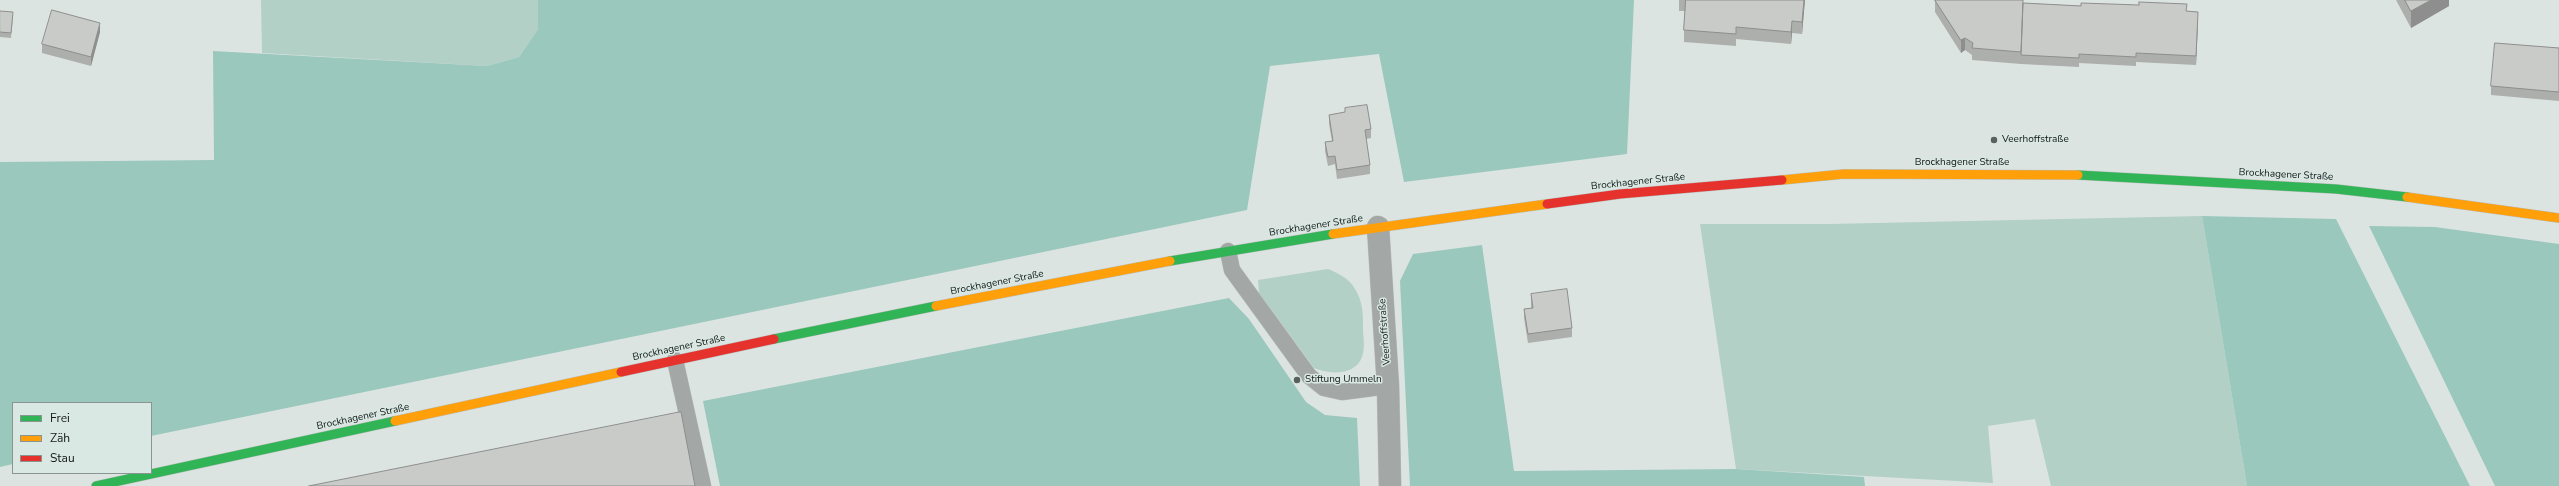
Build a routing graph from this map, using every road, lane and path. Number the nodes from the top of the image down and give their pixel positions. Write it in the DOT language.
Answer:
graph roads {
  1 [pos="2559,218"];
  2 [pos="1378,227"];
  3 [pos="1228,251"];
  4 [pos="675,360"];
  5 [pos="1388,386"];
  6 [pos="151,474"];
  7 [pos="152,474"];
  8 [pos="96,486"];
  9 [pos="703,486"];
  10 [pos="1390,486"];
  1 -- 2 [label="main road, Brockhagener Straße"];
  2 -- 3 [label="main road, Brockhagener Straße"];
  2 -- 5 [label="street, Veerhoffstraße"];
  3 -- 4 [label="main road, Brockhagener Straße"];
  3 -- 5 [label="lane"];
  4 -- 7 [label="main road, Brockhagener Straße"];
  4 -- 9 [label="lane"];
  5 -- 10 [label="street, Veerhoffstraße"];
  6 -- 8 [label="main road, Brockhagener Straße"];
}
